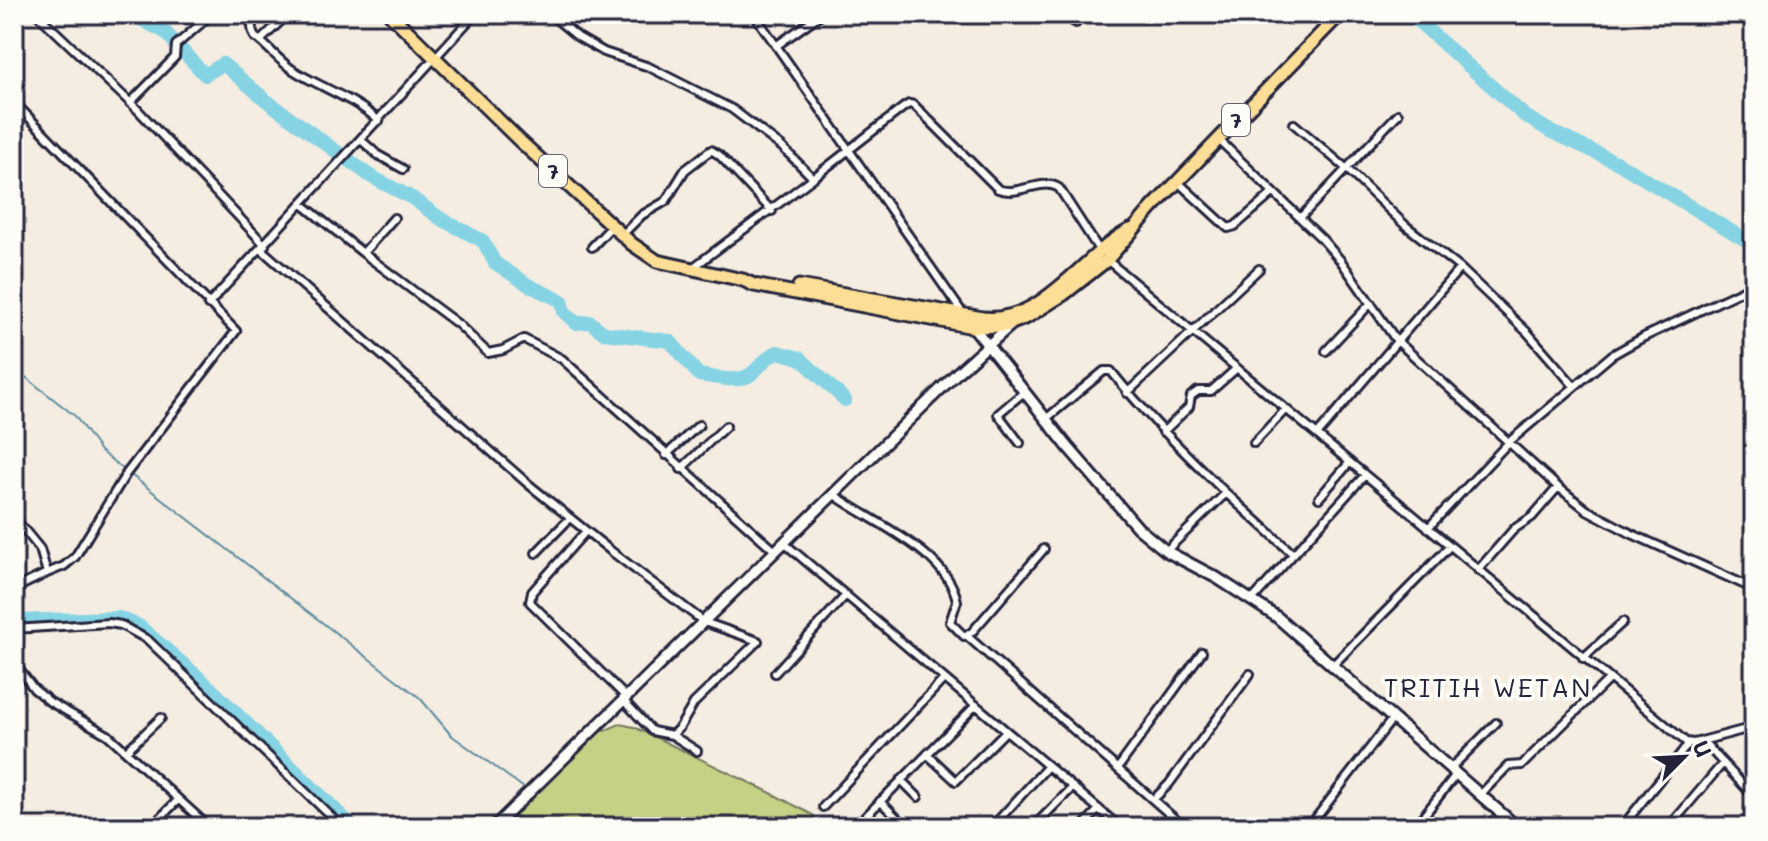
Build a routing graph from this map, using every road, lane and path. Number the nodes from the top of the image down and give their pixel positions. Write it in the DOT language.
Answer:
graph roads {
  1 [pos="37,14"];
  2 [pos="212,14"];
  3 [pos="248,14"];
  4 [pos="288,14"];
  5 [pos="390,14"];
  6 [pos="475,14"];
  7 [pos="550,14"];
  8 [pos="754,14"];
  9 [pos="821,14"];
  10 [pos="1062,14"];
  11 [pos="1340,14"];
  12 [pos="1076,23"];
  13 [pos="260,41"];
  14 [pos="776,46"];
  15 [pos="436,59"];
  16 [pos="14,102"];
  17 [pos="130,103"];
  18 [pos="1398,114"];
  19 [pos="379,121"];
  20 [pos="1294,124"];
  21 [pos="1218,139"];
  22 [pos="361,140"];
  23 [pos="849,151"];
  24 [pos="403,169"];
  25 [pos="1348,170"];
  26 [pos="813,178"];
  27 [pos="1178,182"];
  28 [pos="1273,193"];
  29 [pos="302,204"];
  30 [pos="772,211"];
  31 [pos="394,218"];
  32 [pos="1300,218"];
  33 [pos="612,226"];
  34 [pos="622,235"];
  35 [pos="263,247"];
  36 [pos="592,247"];
  37 [pos="363,253"];
  38 [pos="1104,257"];
  39 [pos="1460,268"];
  40 [pos="691,269"];
  41 [pos="1259,269"];
  42 [pos="743,280"];
  43 [pos="1754,285"];
  44 [pos="1371,303"];
  45 [pos="208,305"];
  46 [pos="964,315"];
  47 [pos="1014,319"];
  48 [pos="973,327"];
  49 [pos="1192,331"];
  50 [pos="1396,340"];
  51 [pos="987,345"];
  52 [pos="1326,351"];
  53 [pos="1237,368"];
  54 [pos="1574,386"];
  55 [pos="1024,392"];
  56 [pos="1127,393"];
  57 [pos="1286,409"];
  58 [pos="1047,418"];
  59 [pos="699,425"];
  60 [pos="726,426"];
  61 [pos="1163,432"];
  62 [pos="1317,435"];
  63 [pos="1509,442"];
  64 [pos="1020,443"];
  65 [pos="1254,443"];
  66 [pos="666,455"];
  67 [pos="1350,462"];
  68 [pos="681,469"];
  69 [pos="1365,475"];
  70 [pos="1558,487"];
  71 [pos="1226,493"];
  72 [pos="833,494"];
  73 [pos="1319,498"];
  74 [pos="14,517"];
  75 [pos="570,518"];
  76 [pos="1428,528"];
  77 [pos="586,531"];
  78 [pos="783,542"];
  79 [pos="1450,546"];
  80 [pos="1044,549"];
  81 [pos="774,550"];
  82 [pos="1166,551"];
  83 [pos="536,553"];
  84 [pos="1292,553"];
  85 [pos="1478,570"];
  86 [pos="47,573"];
  87 [pos="14,589"];
  88 [pos="1754,589"];
  89 [pos="846,595"];
  90 [pos="1252,600"];
  91 [pos="704,622"];
  92 [pos="1623,622"];
  93 [pos="14,629"];
  94 [pos="967,636"];
  95 [pos="757,639"];
  96 [pos="766,643"];
  97 [pos="1202,652"];
  98 [pos="1583,658"];
  99 [pos="14,663"];
  100 [pos="1333,665"];
  101 [pos="775,673"];
  102 [pos="1250,674"];
  103 [pos="24,678"];
  104 [pos="944,679"];
  105 [pos="1609,679"];
  106 [pos="14,684"];
  107 [pos="625,700"];
  108 [pos="976,705"];
  109 [pos="161,718"];
  110 [pos="1393,718"];
  111 [pos="1496,723"];
  112 [pos="1754,727"];
  113 [pos="1006,731"];
  114 [pos="672,735"];
  115 [pos="1703,741"];
  116 [pos="1689,743"];
  117 [pos="126,751"];
  118 [pos="697,751"];
  119 [pos="927,754"];
  120 [pos="1723,763"];
  121 [pos="1048,766"];
  122 [pos="1118,768"];
  123 [pos="1454,770"];
  124 [pos="901,780"];
  125 [pos="1073,787"];
  126 [pos="1481,794"];
  127 [pos="918,797"];
  128 [pos="1754,797"];
  129 [pos="1154,799"];
  130 [pos="178,800"];
  131 [pos="880,801"];
  132 [pos="823,807"];
  133 [pos="1099,809"];
  134 [pos="898,819"];
  135 [pos="1179,825"];
  136 [pos="151,827"];
  137 [pos="209,827"];
  138 [pos="342,827"];
  139 [pos="494,827"];
  140 [pos="862,827"];
  141 [pos="992,827"];
  142 [pos="1033,827"];
  143 [pos="1082,827"];
  144 [pos="1120,827"];
  145 [pos="1309,827"];
  146 [pos="1415,827"];
  147 [pos="1517,827"];
  148 [pos="1622,827"];
  149 [pos="1669,827"];
  1 -- 17 [label="street"];
  2 -- 17 [label="street"];
  3 -- 13 [label="street"];
  4 -- 13 [label="street"];
  5 -- 15 [label="highway, 7"];
  6 -- 15 [label="street"];
  7 -- 26 [label="street"];
  8 -- 14 [label="street"];
  9 -- 14 [label="street"];
  10 -- 12 [label="street"];
  11 -- 21 [label="highway, 7"];
  13 -- 19 [label="street"];
  14 -- 23 [label="street"];
  15 -- 19 [label="street"];
  15 -- 33 [label="highway, 7"];
  16 -- 45 [label="street"];
  17 -- 35 [label="street"];
  18 -- 25 [label="street"];
  19 -- 22 [label="street"];
  20 -- 25 [label="street"];
  21 -- 27 [label="highway, 7"];
  21 -- 28 [label="street"];
  22 -- 24 [label="street"];
  22 -- 29 [label="street"];
  23 -- 26 [label="street"];
  23 -- 38 [label="street"];
  23 -- 46 [label="street"];
  25 -- 32 [label="street"];
  25 -- 39 [label="street"];
  26 -- 30 [label="street"];
  27 -- 28 [label="street"];
  27 -- 38 [label="highway, 7"];
  28 -- 32 [label="street"];
  29 -- 35 [label="street"];
  29 -- 37 [label="street"];
  30 -- 34 [label="street"];
  30 -- 40 [label="street"];
  31 -- 37 [label="street"];
  32 -- 44 [label="street"];
  33 -- 34 [label="highway, 7"];
  33 -- 36 [label="street"];
  34 -- 40 [label="highway, 7"];
  35 -- 45 [label="street"];
  35 -- 75 [label="street"];
  37 -- 66 [label="street"];
  38 -- 47 [label="highway, 7"];
  38 -- 49 [label="street"];
  39 -- 50 [label="street"];
  39 -- 54 [label="street"];
  40 -- 42 [label="highway, 7"];
  41 -- 49 [label="street"];
  42 -- 46 [label="highway, 7"];
  42 -- 48 [label="highway, 7"];
  43 -- 54 [label="street"];
  44 -- 50 [label="street"];
  44 -- 52 [label="street"];
  45 -- 86 [label="street"];
  46 -- 47 [label="highway, 7"];
  46 -- 48 [label="street"];
  47 -- 48 [label="highway, 7"];
  47 -- 51 [label="street"];
  48 -- 51 [label="street"];
  49 -- 53 [label="street"];
  49 -- 56 [label="street"];
  50 -- 62 [label="street"];
  50 -- 63 [label="street"];
  51 -- 55 [label="street"];
  51 -- 72 [label="street"];
  53 -- 57 [label="street"];
  53 -- 61 [label="street"];
  54 -- 63 [label="street"];
  55 -- 58 [label="street"];
  55 -- 64 [label="street"];
  56 -- 58 [label="street"];
  56 -- 61 [label="street"];
  57 -- 62 [label="street"];
  57 -- 65 [label="street"];
  58 -- 82 [label="street"];
  59 -- 66 [label="street"];
  60 -- 68 [label="street"];
  61 -- 71 [label="street"];
  62 -- 67 [label="street"];
  63 -- 70 [label="street"];
  63 -- 76 [label="street"];
  66 -- 68 [label="street"];
  67 -- 69 [label="street"];
  67 -- 73 [label="street"];
  68 -- 81 [label="street"];
  69 -- 76 [label="street"];
  69 -- 84 [label="street"];
  70 -- 85 [label="street"];
  70 -- 88 [label="street"];
  71 -- 82 [label="street"];
  71 -- 84 [label="street"];
  72 -- 78 [label="street"];
  72 -- 94 [label="street"];
  74 -- 86 [label="street"];
  75 -- 77 [label="street"];
  75 -- 83 [label="street"];
  76 -- 79 [label="street"];
  77 -- 91 [label="street"];
  77 -- 107 [label="street"];
  78 -- 81 [label="street"];
  78 -- 89 [label="street"];
  79 -- 85 [label="street"];
  79 -- 100 [label="street"];
  80 -- 94 [label="street"];
  81 -- 91 [label="street"];
  82 -- 90 [label="street"];
  84 -- 90 [label="street"];
  85 -- 98 [label="street"];
  86 -- 87 [label="street"];
  89 -- 101 [label="street"];
  89 -- 104 [label="street"];
  90 -- 100 [label="street"];
  91 -- 95 [label="street"];
  91 -- 107 [label="street"];
  92 -- 98 [label="street"];
  93 -- 138 [label="street"];
  94 -- 122 [label="street"];
  95 -- 96 [label="street"];
  95 -- 114 [label="street"];
  97 -- 122 [label="street"];
  98 -- 105 [label="street"];
  99 -- 103 [label="street"];
  100 -- 110 [label="street"];
  102 -- 129 [label="street"];
  103 -- 106 [label="street"];
  103 -- 117 [label="street"];
  104 -- 108 [label="street"];
  104 -- 132 [label="street"];
  105 -- 116 [label="street"];
  105 -- 126 [label="street"];
  107 -- 114 [label="street"];
  107 -- 139 [label="street"];
  108 -- 113 [label="street"];
  108 -- 119 [label="street"];
  109 -- 117 [label="street"];
  110 -- 123 [label="street"];
  110 -- 145 [label="street"];
  111 -- 123 [label="street"];
  112 -- 115 [label="street"];
  113 -- 119 [label="street"];
  113 -- 121 [label="street"];
  114 -- 118 [label="street"];
  115 -- 116 [label="street"];
  115 -- 120 [label="street"];
  116 -- 148 [label="street"];
  117 -- 130 [label="street"];
  119 -- 124 [label="street"];
  120 -- 128 [label="street"];
  120 -- 149 [label="street"];
  121 -- 125 [label="street"];
  121 -- 141 [label="street"];
  122 -- 129 [label="street"];
  123 -- 126 [label="street"];
  123 -- 146 [label="street"];
  124 -- 127 [label="street"];
  124 -- 131 [label="street"];
  125 -- 133 [label="street"];
  125 -- 142 [label="street"];
  126 -- 147 [label="street"];
  129 -- 135 [label="street"];
  130 -- 136 [label="street"];
  130 -- 137 [label="street"];
  131 -- 134 [label="street"];
  131 -- 140 [label="street"];
  133 -- 143 [label="street"];
  133 -- 144 [label="street"];
}
